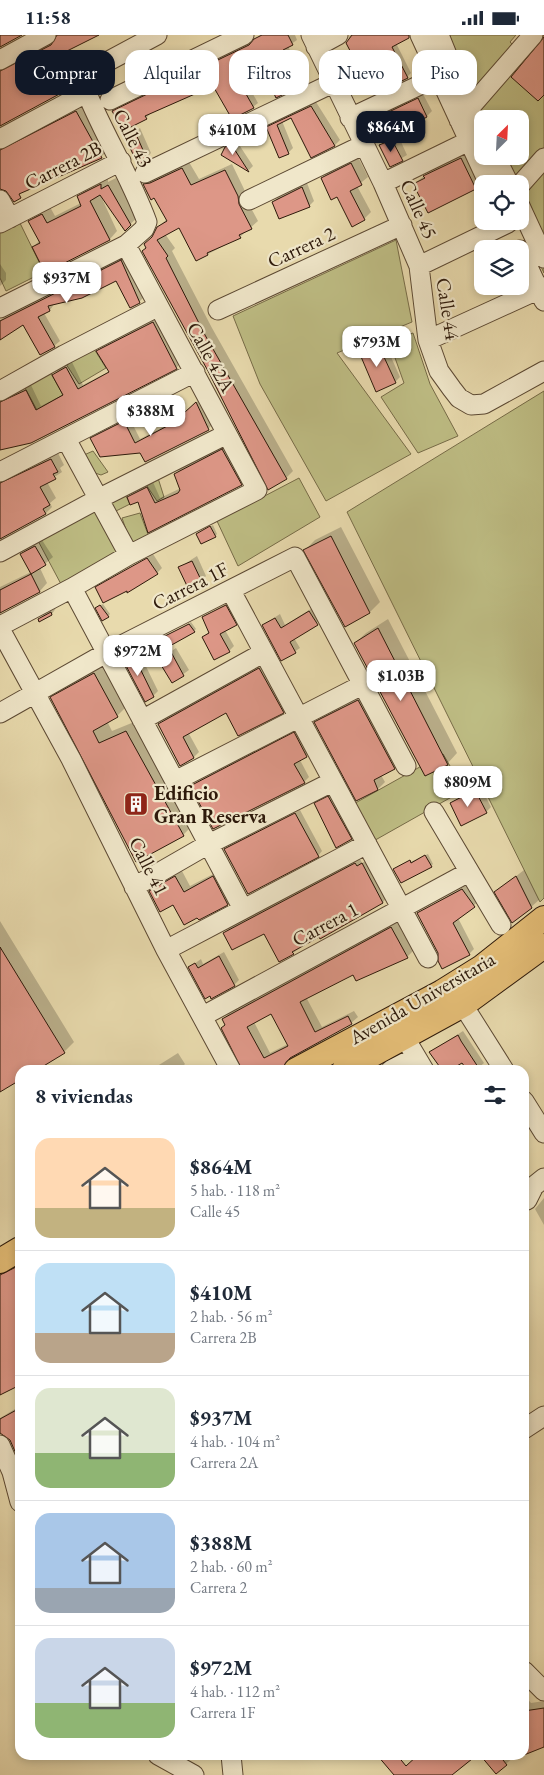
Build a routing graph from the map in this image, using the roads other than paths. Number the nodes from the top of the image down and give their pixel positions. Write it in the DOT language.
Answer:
graph roads {
  1 [pos="46,35"];
  2 [pos="156,35"];
  3 [pos="244,35"];
  4 [pos="338,35"];
  5 [pos="420,35"];
  6 [pos="438,35"];
  7 [pos="533,35"];
  8 [pos="313,41"];
  9 [pos="427,50"];
  10 [pos="319,54"];
  11 [pos="115,57"];
  12 [pos="0,60"];
  13 [pos="412,89"];
  14 [pos="319,90"];
  15 [pos="71,95"];
  16 [pos="88,95"];
  17 [pos="339,95"];
  18 [pos="452,95"];
  19 [pos="110,100"];
  20 [pos="464,114"];
  21 [pos="350,118"];
  22 [pos="474,133"];
  23 [pos="474,138"];
  24 [pos="0,139"];
  25 [pos="363,145"];
  26 [pos="544,158"];
  27 [pos="121,161"];
  28 [pos="145,173"];
  29 [pos="529,175"];
  30 [pos="383,183"];
  31 [pos="0,200"];
  32 [pos="249,200"];
  33 [pos="5,220"];
  34 [pos="402,225"];
  35 [pos="529,226"];
  36 [pos="492,230"];
  37 [pos="126,245"];
  38 [pos="544,258"];
  39 [pos="419,266"];
  40 [pos="529,267"];
  41 [pos="542,293"];
  42 [pos="157,307"];
  43 [pos="0,308"];
  44 [pos="218,310"];
  45 [pos="428,341"];
  46 [pos="544,371"];
  47 [pos="195,372"];
  48 [pos="0,391"];
  49 [pos="227,434"];
  50 [pos="66,439"];
  51 [pos="0,472"];
  52 [pos="98,499"];
  53 [pos="0,552"];
  54 [pos="129,555"];
  55 [pos="72,588"];
  56 [pos="231,591"];
  57 [pos="0,628"];
  58 [pos="106,653"];
  59 [pos="263,653"];
  60 [pos="364,684"];
  61 [pos="35,692"];
  62 [pos="0,713"];
  63 [pos="299,716"];
  64 [pos="142,720"];
  65 [pos="406,766"];
  66 [pos="175,781"];
  67 [pos="332,782"];
  68 [pos="434,812"];
  69 [pos="367,844"];
  70 [pos="207,845"];
  71 [pos="469,873"];
  72 [pos="134,887"];
  73 [pos="243,909"];
  74 [pos="401,909"];
  75 [pos="544,918"];
  76 [pos="502,925"];
  77 [pos="544,946"];
  78 [pos="166,950"];
  79 [pos="428,959"];
  80 [pos="463,1005"];
  81 [pos="203,1016"];
  82 [pos="415,1055"];
  83 [pos="229,1065"];
  84 [pos="305,1065"];
  85 [pos="368,1065"];
  86 [pos="399,1065"];
  87 [pos="501,1065"];
  88 [pos="529,1109"];
  89 [pos="544,1133"];
  90 [pos="544,1178"];
  91 [pos="529,1196"];
  92 [pos="15,1233"];
  93 [pos="0,1242"];
  94 [pos="15,1252"];
  95 [pos="0,1261"];
  96 [pos="544,1415"];
  97 [pos="529,1426"];
  98 [pos="0,1445"];
  99 [pos="11,1473"];
  100 [pos="15,1486"];
  101 [pos="529,1676"];
  102 [pos="544,1691"];
  103 [pos="167,1760"];
  104 [pos="232,1760"];
  105 [pos="194,1775"];
  106 [pos="233,1775"];
  1 -- 12 [label="street"];
  2 -- 11 [label="street"];
  3 -- 19 [label="street"];
  4 -- 8 [label="street"];
  5 -- 9 [label="street"];
  6 -- 20 [label="street"];
  7 -- 20 [label="street"];
  8 -- 10 [label="street, Calle 45"];
  13 -- 21 [label="street"];
  14 -- 28 [label="street"];
  15 -- 24 [label="street"];
  16 -- 27 [label="street, Calle 43"];
  17 -- 21 [label="street, Calle 45"];
  18 -- 20 [label="street"];
  20 -- 22 [label="street"];
  21 -- 25 [label="street, Calle 45"];
  23 -- 30 [label="street"];
  25 -- 30 [label="street, Calle 45"];
  25 -- 32 [label="street"];
  26 -- 29 [label="street"];
  27 -- 33 [label="street, Carrera 2B"];
  27 -- 37 [label="street, Calle 43"];
  30 -- 34 [label="street, Calle 45"];
  31 -- 33 [label="street"];
  34 -- 39 [label="street, Calle 45"];
  34 -- 44 [label="street, Carrera 2"];
  35 -- 38 [label="street"];
  36 -- 39 [label="street"];
  37 -- 42 [label="street, Calle 42A"];
  37 -- 43 [label="street"];
  39 -- 45 [label="street, Calle 44"];
  40 -- 41 [label="street"];
  41 -- 45 [label="street"];
  42 -- 47 [label="street, Calle 42A"];
  42 -- 48 [label="street"];
  45 -- 46 [label="street, Calle 44"];
  47 -- 49 [label="street, Calle 42A"];
  47 -- 50 [label="street"];
  49 -- 52 [label="street"];
  49 -- 54 [label="street, Calle 42A"];
  50 -- 51 [label="street"];
  50 -- 52 [label="street"];
  52 -- 53 [label="street"];
  52 -- 54 [label="street"];
  54 -- 55 [label="street"];
  55 -- 57 [label="street"];
  55 -- 58 [label="street"];
  56 -- 58 [label="street, Carrera 1F"];
  56 -- 59 [label="street"];
  56 -- 60 [label="street, Carrera 1F"];
  57 -- 61 [label="street, Calle 41"];
  58 -- 61 [label="street, Carrera 1F"];
  58 -- 64 [label="street"];
  59 -- 63 [label="street"];
  59 -- 64 [label="street"];
  60 -- 63 [label="street"];
  60 -- 65 [label="street"];
  61 -- 62 [label="street, Carrera 1F"];
  61 -- 72 [label="street, Calle 41"];
  63 -- 66 [label="street"];
  63 -- 67 [label="street"];
  64 -- 66 [label="street"];
  66 -- 70 [label="street"];
  67 -- 69 [label="street"];
  67 -- 70 [label="street"];
  68 -- 71 [label="street"];
  69 -- 73 [label="street"];
  69 -- 74 [label="street"];
  70 -- 72 [label="street"];
  70 -- 73 [label="street"];
  71 -- 74 [label="street, Carrera 1"];
  71 -- 76 [label="street"];
  72 -- 78 [label="street, Calle 41"];
  73 -- 78 [label="street"];
  74 -- 79 [label="street"];
  74 -- 81 [label="street, Carrera 1"];
  75 -- 84 [label="main road, Avenida Universitaria"];
  77 -- 80 [label="main road, Avenida Universitaria"];
  78 -- 81 [label="street, Calle 41"];
  80 -- 82 [label="main road, Avenida Universitaria"];
  80 -- 87 [label="street"];
  81 -- 83 [label="street, Calle 41"];
  82 -- 85 [label="main road, Avenida Universitaria"];
  82 -- 86 [label="street"];
  88 -- 89 [label="street"];
  90 -- 91 [label="street"];
  92 -- 93 [label="main road"];
  94 -- 95 [label="main road"];
  96 -- 97 [label="street"];
  98 -- 99 [label="street"];
  99 -- 100 [label="street"];
  101 -- 102 [label="street"];
  103 -- 105 [label="street"];
  104 -- 106 [label="street"];
}
